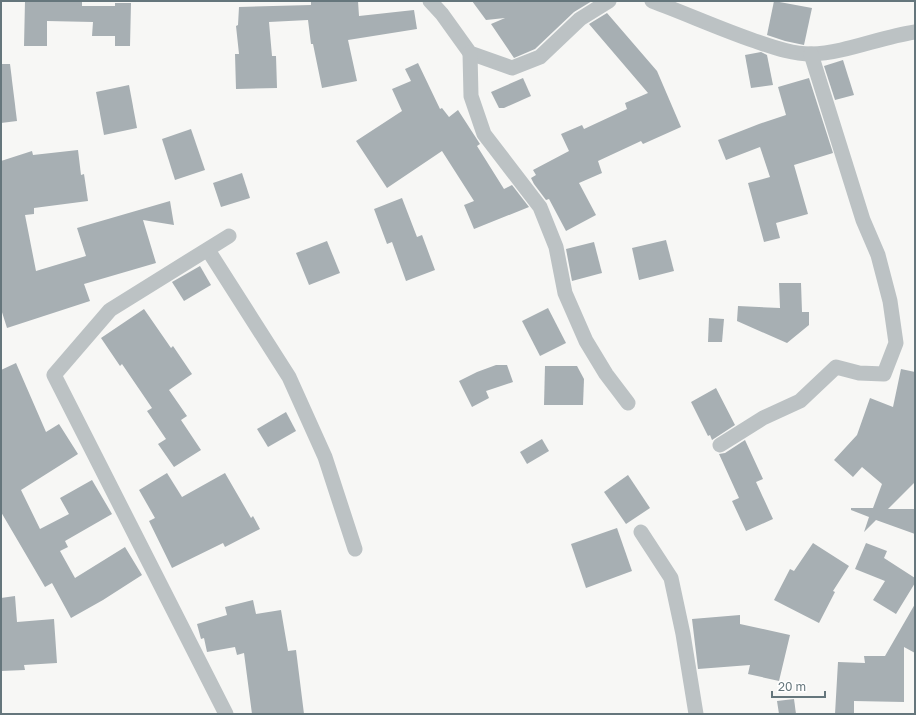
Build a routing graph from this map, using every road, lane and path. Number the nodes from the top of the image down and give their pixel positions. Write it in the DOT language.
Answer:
graph roads {
  1 [pos="430,1"];
  2 [pos="609,1"];
  3 [pos="652,1"];
  4 [pos="915,32"];
  5 [pos="470,53"];
  6 [pos="811,54"];
  7 [pos="229,236"];
  8 [pos="208,250"];
  9 [pos="628,403"];
  10 [pos="720,445"];
  11 [pos="641,532"];
  12 [pos="355,549"];
  13 [pos="226,714"];
  14 [pos="696,714"];
  1 -- 5 [label="street"];
  2 -- 5 [label="street"];
  3 -- 6 [label="street"];
  4 -- 6 [label="street"];
  5 -- 9 [label="street"];
  6 -- 10 [label="street"];
  7 -- 8 [label="street"];
  8 -- 12 [label="street"];
  8 -- 13 [label="street"];
  11 -- 14 [label="street"];
}
